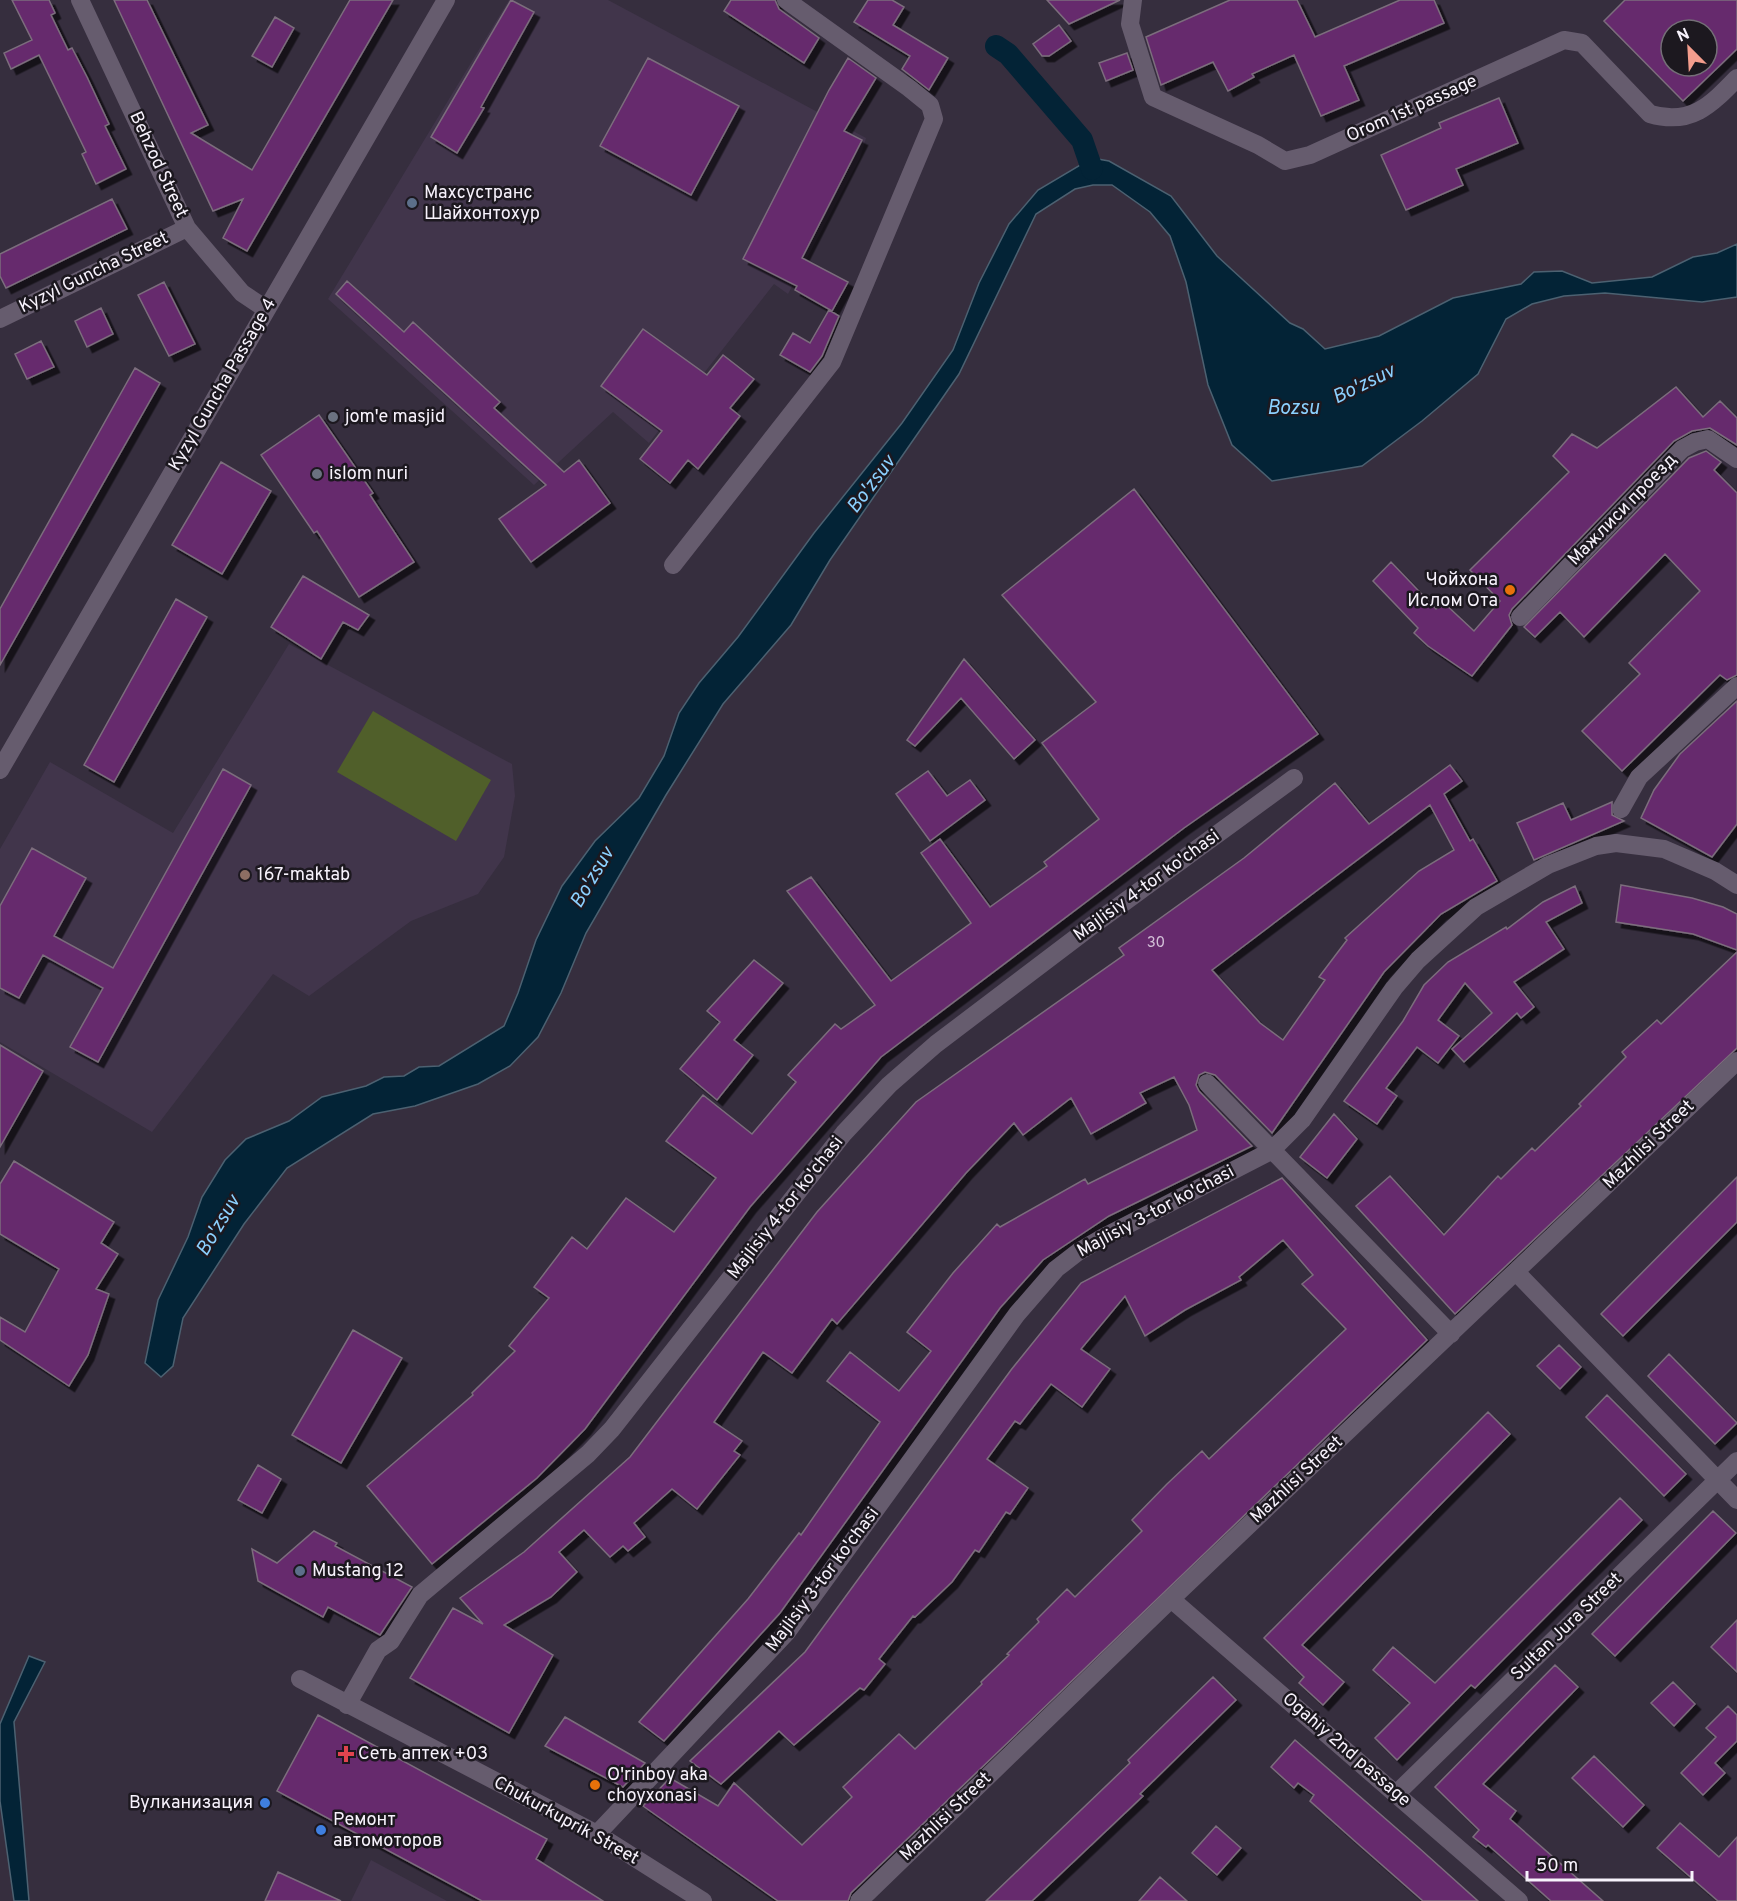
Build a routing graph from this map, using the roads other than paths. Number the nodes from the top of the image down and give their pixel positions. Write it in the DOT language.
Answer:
graph roads {
  1 [pos="80,0"];
  2 [pos="446,0"];
  3 [pos="786,0"];
  4 [pos="1133,0"];
  5 [pos="1737,78"];
  6 [pos="187,228"];
  7 [pos="266,309"];
  8 [pos="0,319"];
  9 [pos="1737,459"];
  10 [pos="673,565"];
  11 [pos="1520,617"];
  12 [pos="1737,686"];
  13 [pos="0,770"];
  14 [pos="1294,778"];
  15 [pos="1621,809"];
  16 [pos="1737,885"];
  17 [pos="1737,1061"];
  18 [pos="1207,1083"];
  19 [pos="1271,1151"];
  20 [pos="1516,1272"];
  21 [pos="1451,1334"];
  22 [pos="1737,1461"];
  23 [pos="1717,1480"];
  24 [pos="1737,1500"];
  25 [pos="1171,1599"];
  26 [pos="300,1679"];
  27 [pos="347,1705"];
  28 [pos="1397,1793"];
  29 [pos="597,1834"];
  30 [pos="703,1901"];
  31 [pos="859,1901"];
  32 [pos="1519,1901"];
  1 -- 6 [label="street, Behzod Street"];
  2 -- 7 [label="street, Kyzyl Guncha Passage 4"];
  3 -- 10 [label="street"];
  4 -- 5 [label="street, Orom 1st passage"];
  6 -- 7 [label="street, Behzod Street"];
  6 -- 8 [label="street, Kyzyl Guncha Street"];
  7 -- 13 [label="street, Kyzyl Guncha Passage 4"];
  9 -- 11 [label="street, Мажлиси проезд"];
  12 -- 15 [label="street"];
  14 -- 27 [label="street, Majlisiy 4-tor ko'chasi"];
  16 -- 19 [label="street, Majlisiy 3-tor ko'chasi"];
  17 -- 20 [label="street, Mazhlisi Street"];
  18 -- 19 [label="street"];
  19 -- 21 [label="street"];
  19 -- 29 [label="street, Majlisiy 3-tor ko'chasi"];
  20 -- 21 [label="street, Mazhlisi Street"];
  20 -- 23 [label="street"];
  21 -- 25 [label="street, Mazhlisi Street"];
  22 -- 23 [label="street, Sultan Jura Street"];
  23 -- 24 [label="street"];
  23 -- 28 [label="street, Sultan Jura Street"];
  25 -- 28 [label="street, Ogahiy 2nd passage"];
  25 -- 31 [label="street, Mazhlisi Street"];
  26 -- 27 [label="street, Chukurkuprik Street"];
  27 -- 29 [label="street, Chukurkuprik Street"];
  28 -- 32 [label="street, Ogahiy 2nd passage"];
  29 -- 30 [label="street, Chukurkuprik Street"];
}
